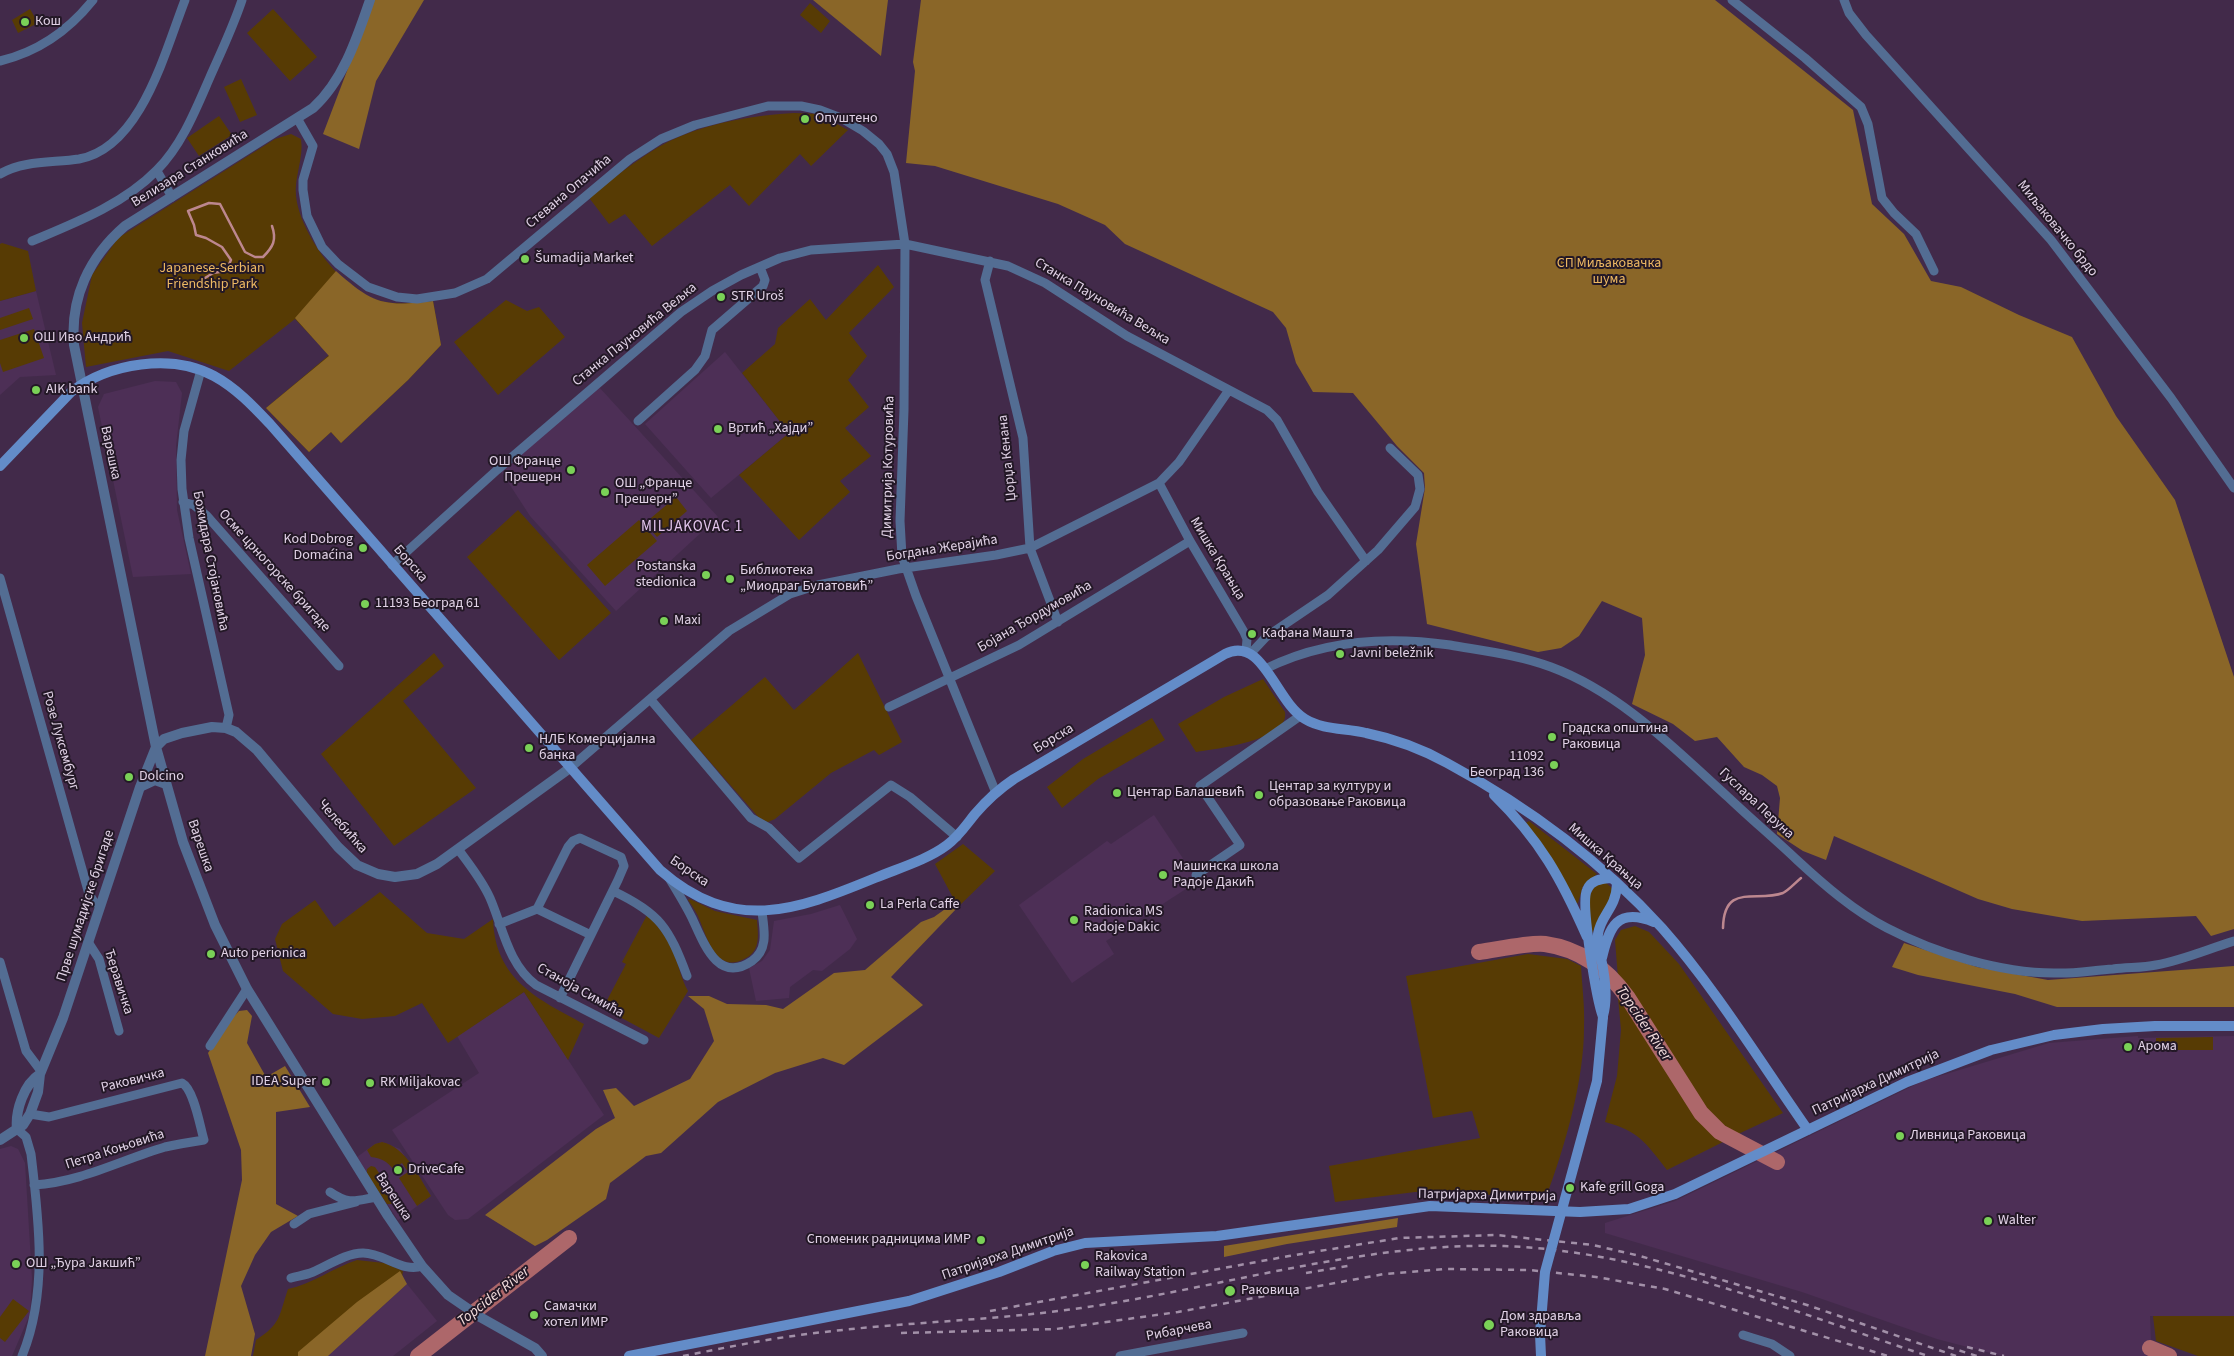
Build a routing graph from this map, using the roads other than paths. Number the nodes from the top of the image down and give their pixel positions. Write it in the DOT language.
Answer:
graph roads {
  1 [pos="93,0"];
  2 [pos="185,0"];
  3 [pos="242,0"];
  4 [pos="370,0"];
  5 [pos="1732,0"];
  6 [pos="1844,0"];
  7 [pos="0,62"];
  8 [pos="297,118"];
  9 [pos="157,171"];
  10 [pos="0,174"];
  11 [pos="172,197"];
  12 [pos="32,241"];
  13 [pos="905,244"];
  14 [pos="990,261"];
  15 [pos="760,267"];
  16 [pos="1934,270"];
  17 [pos="201,370"];
  18 [pos="81,384"];
  19 [pos="1229,390"];
  20 [pos="638,421"];
  21 [pos="1390,448"];
  22 [pos="0,466"];
  23 [pos="1159,483"];
  24 [pos="2234,488"];
  25 [pos="183,502"];
  26 [pos="1190,541"];
  27 [pos="1030,548"];
  28 [pos="1366,561"];
  29 [pos="392,565"];
  30 [pos="906,568"];
  31 [pos="0,578"];
  32 [pos="1058,622"];
  33 [pos="1249,652"];
  34 [pos="339,666"];
  35 [pos="1265,670"];
  36 [pos="949,678"];
  37 [pos="651,700"];
  38 [pos="888,707"];
  39 [pos="1300,716"];
  40 [pos="226,728"];
  41 [pos="156,747"];
  42 [pos="570,768"];
  43 [pos="1481,782"];
  44 [pos="166,784"];
  45 [pos="140,787"];
  46 [pos="996,792"];
  47 [pos="957,837"];
  48 [pos="458,849"];
  49 [pos="1196,875"];
  50 [pos="669,878"];
  51 [pos="1614,881"];
  52 [pos="613,892"];
  53 [pos="100,905"];
  54 [pos="537,909"];
  55 [pos="762,912"];
  56 [pos="1657,923"];
  57 [pos="499,924"];
  58 [pos="591,936"];
  59 [pos="1588,937"];
  60 [pos="2234,941"];
  61 [pos="88,942"];
  62 [pos="1602,958"];
  63 [pos="0,962"];
  64 [pos="687,976"];
  65 [pos="247,989"];
  66 [pos="560,998"];
  67 [pos="1603,1017"];
  68 [pos="2234,1026"];
  69 [pos="119,1031"];
  70 [pos="644,1040"];
  71 [pos="210,1046"];
  72 [pos="40,1072"];
  73 [pos="30,1114"];
  74 [pos="17,1129"];
  75 [pos="1808,1130"];
  76 [pos="0,1140"];
  77 [pos="204,1140"];
  78 [pos="34,1185"];
  79 [pos="330,1192"];
  80 [pos="376,1196"];
  81 [pos="356,1202"];
  82 [pos="294,1224"];
  83 [pos="422,1266"];
  84 [pos="291,1278"];
  85 [pos="1243,1333"];
  86 [pos="1743,1335"];
  87 [pos="22,1356"];
  88 [pos="542,1356"];
  89 [pos="629,1356"];
  90 [pos="1120,1356"];
  91 [pos="1541,1356"];
  92 [pos="1790,1356"];
  1 -- 7 [label="street"];
  2 -- 10 [label="street"];
  3 -- 9 [label="street"];
  4 -- 8 [label="street, Велизара Станковића"];
  5 -- 16 [label="street"];
  6 -- 24 [label="street, Миљаковачко брдо"];
  8 -- 11 [label="street, Велизара Станковића"];
  8 -- 13 [label="street, Стевана Опачића"];
  9 -- 11 [label="street"];
  9 -- 12 [label="street"];
  11 -- 18 [label="street, Велизара Станковића"];
  13 -- 14 [label="street, Станка Пауновића Вељка"];
  13 -- 15 [label="street, Станка Пауновића Вељка"];
  13 -- 30 [label="street, Димитрија Котуровића"];
  14 -- 19 [label="street, Станка Пауновића Вељка"];
  14 -- 27 [label="street, Џорџа Кенана"];
  15 -- 20 [label="street"];
  15 -- 29 [label="street, Станка Пауновића Вељка"];
  17 -- 18 [label="main road, Борска"];
  17 -- 25 [label="street, Божидара Стојановића"];
  17 -- 29 [label="main road, Борска"];
  18 -- 22 [label="main road, Борска"];
  18 -- 41 [label="street, Варешка"];
  19 -- 23 [label="street, Богдана Жерајића"];
  19 -- 28 [label="street, Станка Пауновића Вељка"];
  21 -- 28 [label="street"];
  23 -- 26 [label="street, Мишка Крањца"];
  23 -- 27 [label="street, Богдана Жерајића"];
  25 -- 34 [label="street, Осме црногорске бригаде"];
  25 -- 40 [label="street, Божидара Стојановића"];
  26 -- 32 [label="street, Бојана Ђордумовића"];
  26 -- 33 [label="street, Мишка Крањца"];
  27 -- 30 [label="street, Богдана Жерајића"];
  27 -- 32 [label="street, Џорџа Кенана"];
  28 -- 33 [label="street"];
  29 -- 42 [label="main road, Борска"];
  30 -- 36 [label="street, Димитрија Котуровића"];
  30 -- 37 [label="street, Богдана Жерајића"];
  31 -- 53 [label="street, Розе Луксембург"];
  32 -- 36 [label="street, Бојана Ђордумовића"];
  33 -- 35 [label="main road, Мишка Крањца"];
  33 -- 46 [label="main road, Борска"];
  35 -- 39 [label="main road, Мишка Крањца"];
  35 -- 60 [label="street, Гуслара Перуна"];
  36 -- 38 [label="street, Бојана Ђордумовића"];
  36 -- 46 [label="street, Димитрија Котуровића"];
  37 -- 42 [label="street, Богдана Жерајића"];
  37 -- 47 [label="street"];
  39 -- 43 [label="main road, Мишка Крањца"];
  39 -- 49 [label="street"];
  40 -- 41 [label="street"];
  40 -- 48 [label="street, Челебићка"];
  41 -- 44 [label="street, Варешка"];
  41 -- 45 [label="street, Прве шумадијске бригаде"];
  42 -- 48 [label="street, Челебићка"];
  42 -- 50 [label="main road, Борска"];
  43 -- 51 [label="main road, Мишка Крањца"];
  43 -- 59 [label="main road"];
  44 -- 45 [label="street"];
  44 -- 65 [label="street, Варешка"];
  45 -- 53 [label="street, Прве шумадијске бригаде"];
  46 -- 47 [label="main road, Борска"];
  47 -- 55 [label="main road, Борска"];
  48 -- 57 [label="street, Станоја Симића"];
  50 -- 55 [label="main road, Борска"];
  50 -- 55 [label="street"];
  51 -- 56 [label="main road, Мишка Крањца"];
  51 -- 59 [label="main road"];
  51 -- 62 [label="main road"];
  52 -- 54 [label="street"];
  52 -- 58 [label="street"];
  52 -- 64 [label="street"];
  53 -- 61 [label="street, Прве шумадијске бригаде"];
  54 -- 57 [label="street"];
  54 -- 58 [label="street"];
  56 -- 62 [label="main road"];
  56 -- 75 [label="main road, Мишка Крањца"];
  57 -- 66 [label="street, Станоја Симића"];
  58 -- 66 [label="street"];
  59 -- 67 [label="main road"];
  61 -- 69 [label="street, Ђеравичка"];
  61 -- 72 [label="street, Прве шумадијске бригаде"];
  62 -- 67 [label="main road"];
  63 -- 72 [label="street"];
  65 -- 71 [label="street"];
  65 -- 80 [label="street, Варешка"];
  66 -- 70 [label="street, Станоја Симића"];
  67 -- 91 [label="main road, bridge"];
  68 -- 75 [label="main road, Патријарха Димитрија"];
  72 -- 73 [label="street, Прве шумадијске бригаде"];
  72 -- 74 [label="street, Прве шумадијске бригаде"];
  73 -- 74 [label="street, Прве шумадијске бригаде"];
  73 -- 77 [label="street, Раковичка"];
  74 -- 76 [label="street"];
  74 -- 78 [label="street"];
  75 -- 89 [label="main road, Патријарха Димитрија"];
  77 -- 78 [label="street, Петра Коњовића"];
  78 -- 87 [label="street"];
  79 -- 81 [label="street"];
  80 -- 81 [label="street"];
  80 -- 83 [label="street, Варешка"];
  81 -- 82 [label="street"];
  83 -- 84 [label="street"];
  83 -- 88 [label="street, Варешка"];
  85 -- 90 [label="street, Рибарчева"];
  86 -- 92 [label="street"];
}
